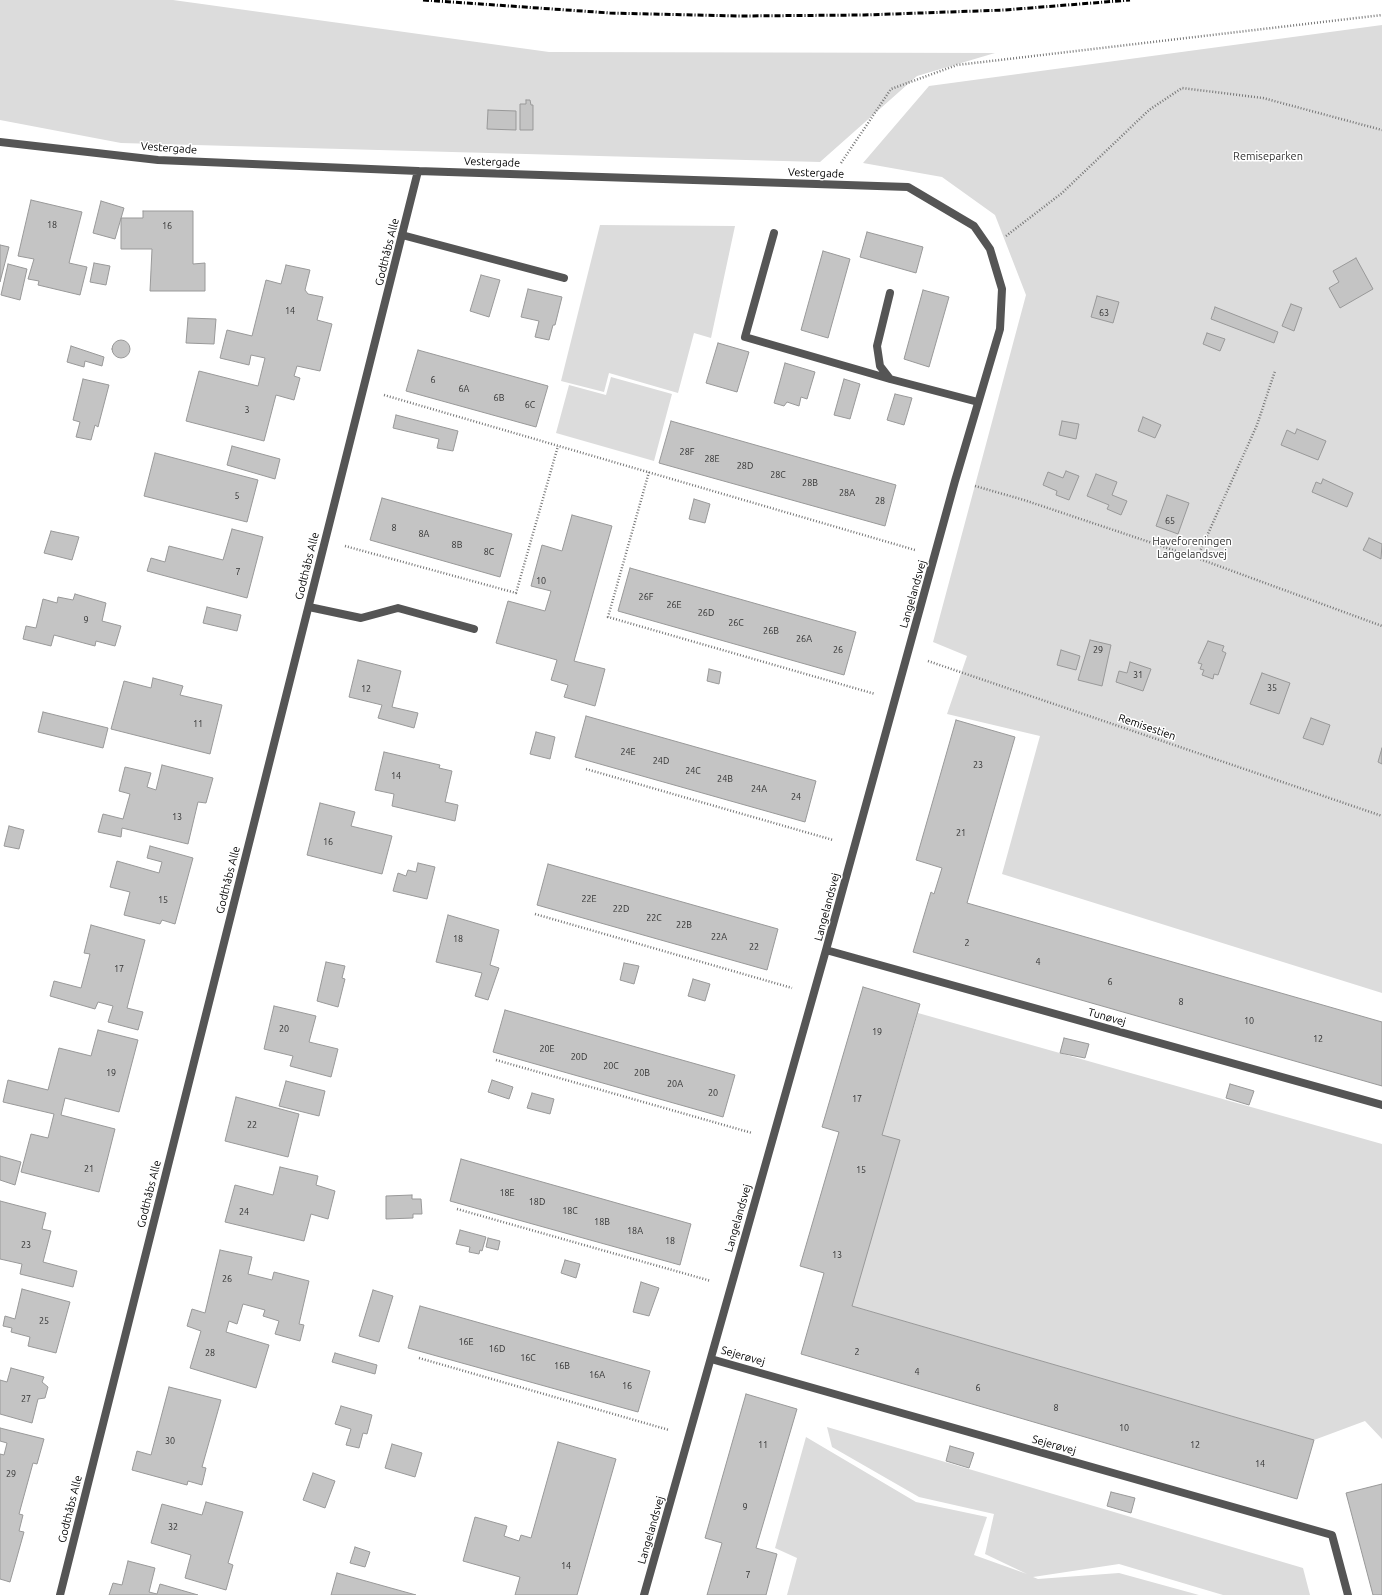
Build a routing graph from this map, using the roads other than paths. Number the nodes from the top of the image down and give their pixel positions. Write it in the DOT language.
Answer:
graph roads {
  1 [pos="0,142"];
  2 [pos="418,171"];
  3 [pos="974,226"];
  4 [pos="774,233"];
  5 [pos="402,235"];
  6 [pos="564,278"];
  7 [pos="890,293"];
  8 [pos="890,379"];
  9 [pos="978,402"];
  10 [pos="308,607"];
  11 [pos="474,629"];
  12 [pos="826,950"];
  13 [pos="1382,1105"];
  14 [pos="711,1359"];
  15 [pos="60,1595"];
  16 [pos="644,1595"];
  17 [pos="1348,1595"];
  1 -- 2 [label="street, Vestergade"];
  2 -- 3 [label="street, Vestergade"];
  2 -- 5 [label="street, Godthåbs Alle"];
  3 -- 9 [label="street, Langelandsvej"];
  4 -- 8 [label="street"];
  5 -- 6 [label="street"];
  5 -- 10 [label="street, Godthåbs Alle"];
  7 -- 8 [label="street"];
  8 -- 9 [label="street"];
  9 -- 12 [label="street, Langelandsvej"];
  10 -- 11 [label="street"];
  10 -- 15 [label="street, Godthåbs Alle"];
  12 -- 13 [label="street, Tunøvej"];
  12 -- 14 [label="street, Langelandsvej"];
  14 -- 16 [label="street, Langelandsvej"];
  14 -- 17 [label="street, Sejerøvej"];
}
